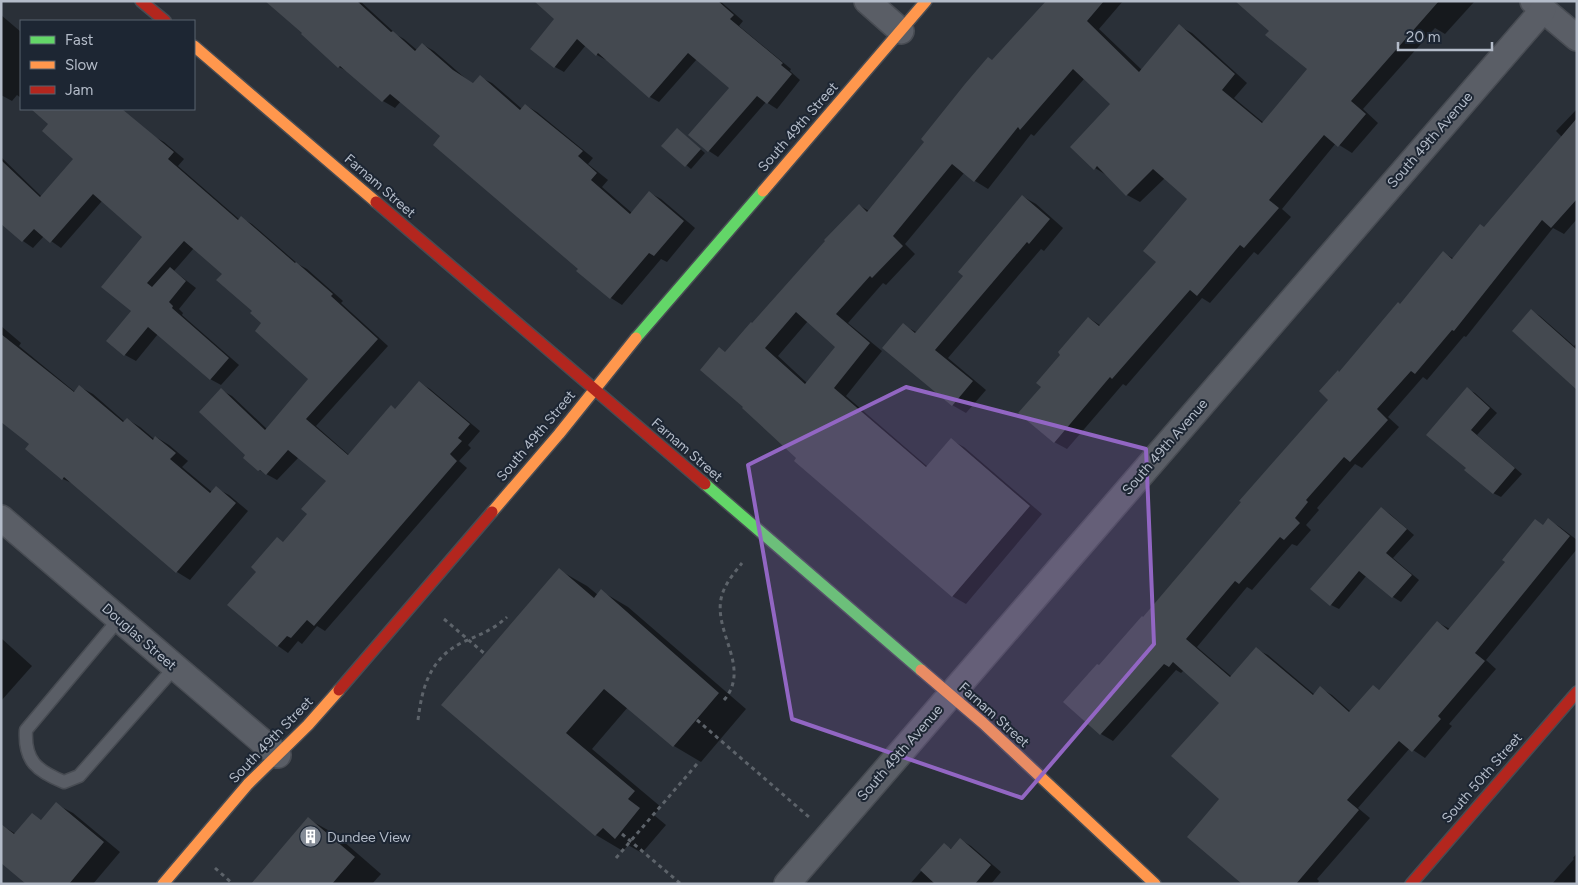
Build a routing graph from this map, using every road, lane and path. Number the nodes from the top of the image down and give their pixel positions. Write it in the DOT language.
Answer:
graph roads {
  1 [pos="142,1"];
  2 [pos="866,1"];
  3 [pos="926,1"];
  4 [pos="1538,6"];
  5 [pos="164,20"];
  6 [pos="900,30"];
  7 [pos="1577,38"];
  8 [pos="195,47"];
  9 [pos="595,390"];
  10 [pos="1,518"];
  11 [pos="742,563"];
  12 [pos="507,618"];
  13 [pos="119,619"];
  14 [pos="444,619"];
  15 [pos="469,640"];
  16 [pos="485,654"];
  17 [pos="175,667"];
  18 [pos="1577,692"];
  19 [pos="950,695"];
  20 [pos="724,700"];
  21 [pos="418,720"];
  22 [pos="696,720"];
  23 [pos="278,755"];
  24 [pos="697,764"];
  25 [pos="811,818"];
  26 [pos="622,834"];
  27 [pos="630,841"];
  28 [pos="616,858"];
  29 [pos="208,862"];
  30 [pos="163,884"];
  31 [pos="233,884"];
  32 [pos="681,884"];
  33 [pos="787,884"];
  34 [pos="1155,884"];
  35 [pos="1411,884"];
  1 -- 5 [label="main road"];
  2 -- 6 [label="street"];
  3 -- 6 [label="main road, South 49th Street"];
  4 -- 7 [label="street"];
  4 -- 19 [label="street, South 49th Avenue"];
  6 -- 9 [label="main road, South 49th Street"];
  8 -- 9 [label="main road, Farnam Street"];
  9 -- 19 [label="main road, Farnam Street"];
  9 -- 23 [label="main road, South 49th Street"];
  10 -- 13 [label="street, Douglas Street"];
  11 -- 20 [label="path"];
  12 -- 15 [label="path"];
  13 -- 17 [label="street, Douglas Street"];
  13 -- 17 [label="lane"];
  14 -- 15 [label="path"];
  15 -- 16 [label="path"];
  15 -- 21 [label="path"];
  17 -- 23 [label="street, Douglas Street"];
  18 -- 35 [label="main road, South 50th Street"];
  19 -- 33 [label="street, South 49th Avenue"];
  19 -- 34 [label="main road, Farnam Street"];
  22 -- 25 [label="path"];
  23 -- 30 [label="main road, South 49th Street"];
  24 -- 27 [label="path"];
  26 -- 27 [label="path"];
  27 -- 28 [label="path"];
  27 -- 32 [label="path"];
  29 -- 31 [label="path"];
}
